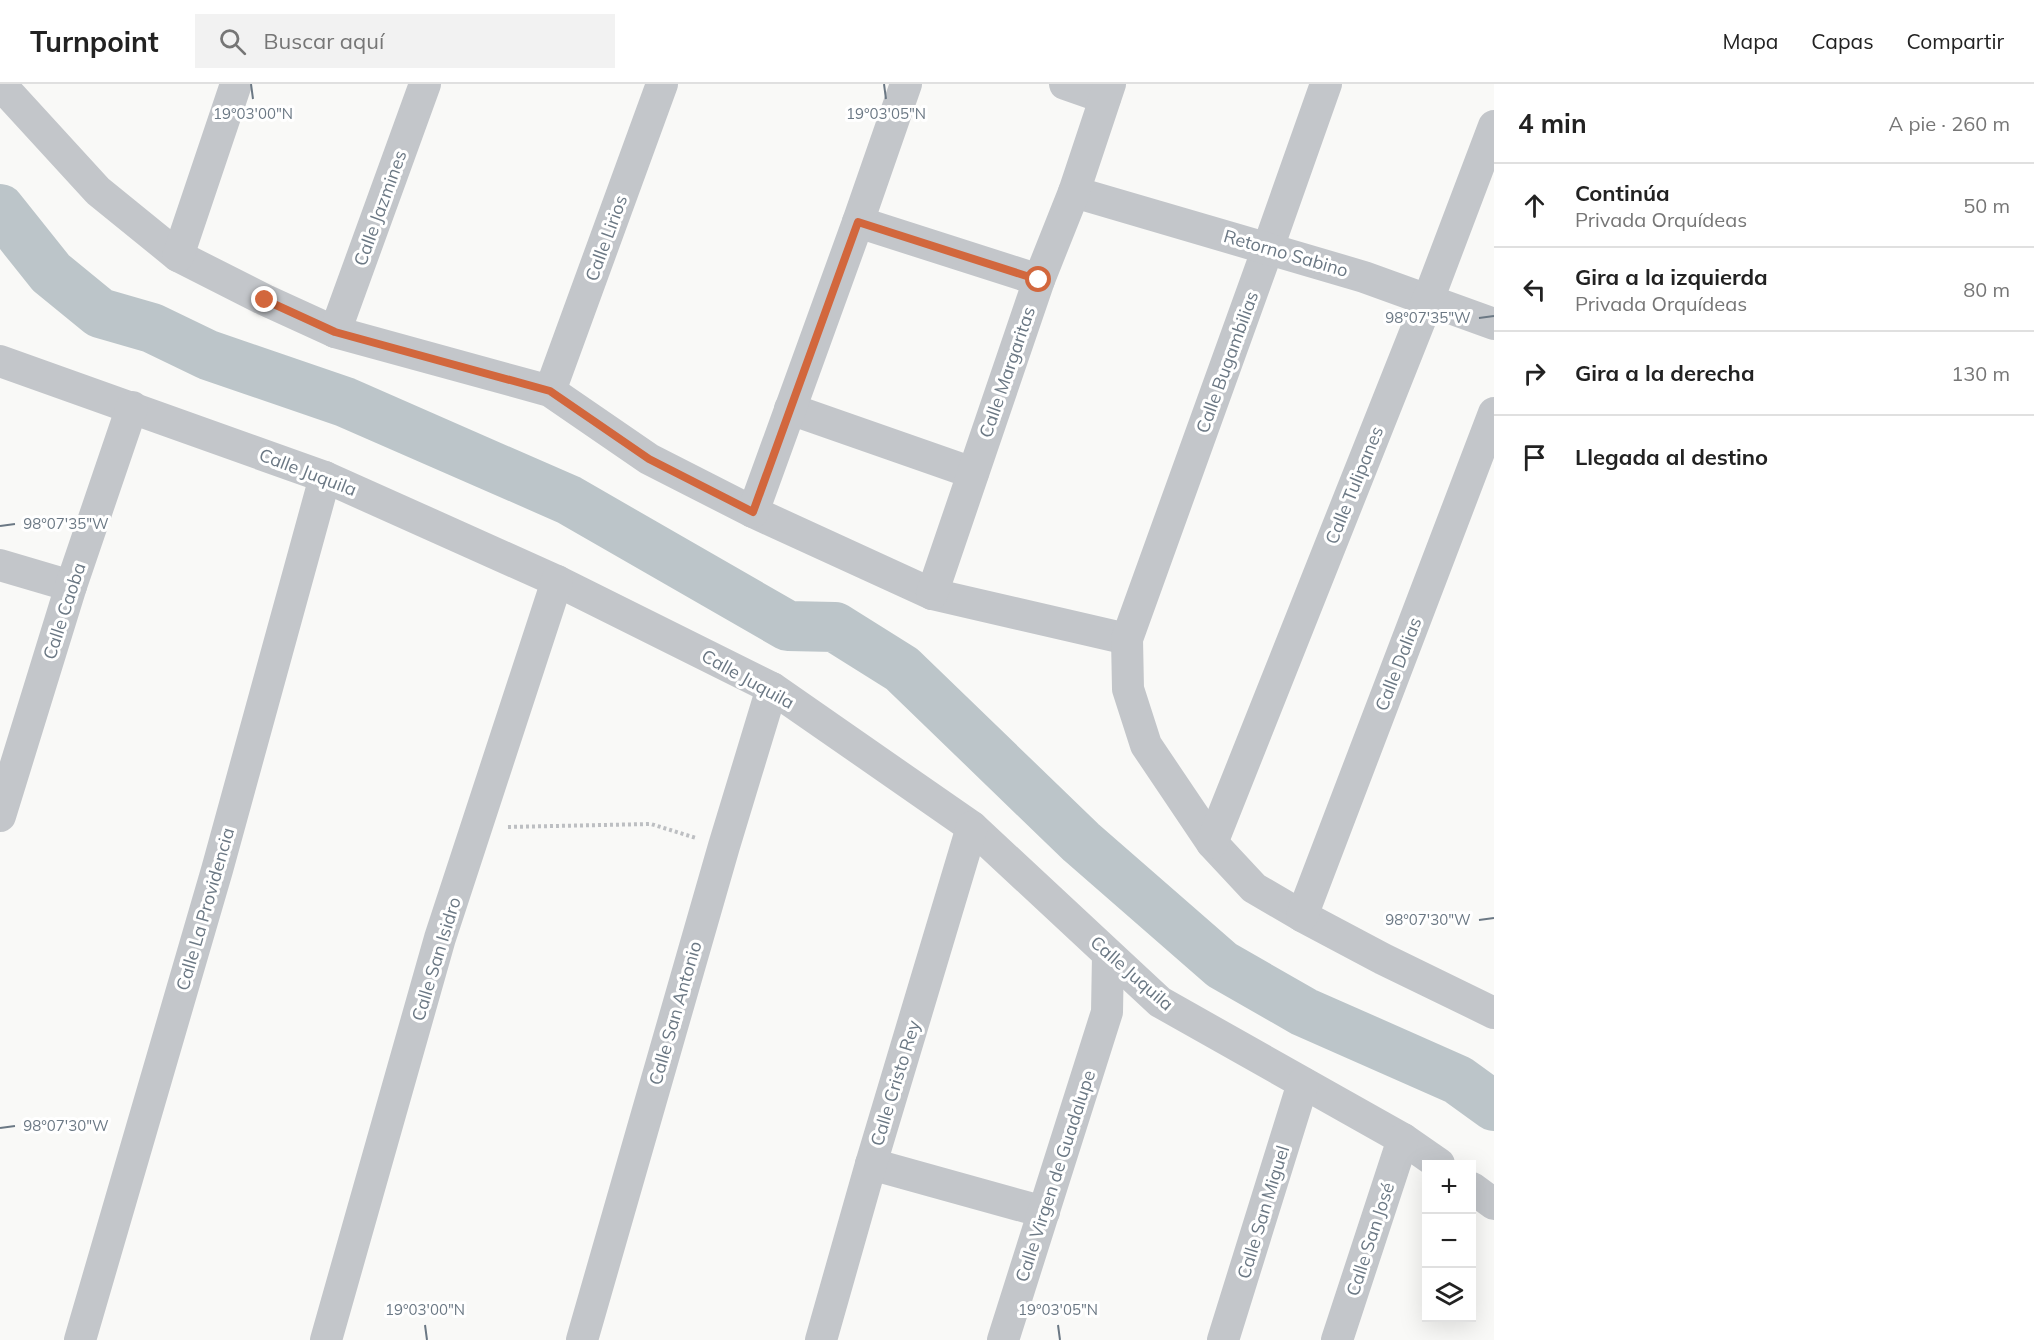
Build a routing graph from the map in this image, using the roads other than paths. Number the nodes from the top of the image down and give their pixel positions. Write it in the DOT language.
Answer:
graph roads {
  1 [pos="236,84"];
  2 [pos="425,84"];
  3 [pos="662,84"];
  4 [pos="906,84"];
  5 [pos="1065,84"];
  6 [pos="1326,84"];
  7 [pos="4,86"];
  8 [pos="1108,91"];
  9 [pos="1494,126"];
  10 [pos="1074,192"];
  11 [pos="858,222"];
  12 [pos="1268,248"];
  13 [pos="178,256"];
  14 [pos="1039,280"];
  15 [pos="1428,300"];
  16 [pos="1494,324"];
  17 [pos="335,332"];
  18 [pos="0,361"];
  19 [pos="550,391"];
  20 [pos="132,407"];
  21 [pos="790,409"];
  22 [pos="1494,413"];
  23 [pos="973,473"];
  24 [pos="325,477"];
  25 [pos="753,512"];
  26 [pos="0,565"];
  27 [pos="558,581"];
  28 [pos="72,586"];
  29 [pos="932,594"];
  30 [pos="1126,639"];
  31 [pos="772,688"];
  32 [pos="5,778"];
  33 [pos="0,816"];
  34 [pos="972,827"];
  35 [pos="1212,843"];
  36 [pos="1302,916"];
  37 [pos="1108,955"];
  38 [pos="1160,1002"];
  39 [pos="1107,1012"];
  40 [pos="1494,1013"];
  41 [pos="1303,1083"];
  42 [pos="1403,1138"];
  43 [pos="1433,1160"];
  44 [pos="871,1164"];
  45 [pos="1476,1191"];
  46 [pos="1494,1204"];
  47 [pos="1044,1212"];
  48 [pos="80,1340"];
  49 [pos="326,1340"];
  50 [pos="582,1340"];
  51 [pos="821,1340"];
  52 [pos="1003,1340"];
  53 [pos="1222,1340"];
  54 [pos="1337,1340"];
  1 -- 13 [label="street"];
  2 -- 17 [label="street, Calle Jazmines"];
  3 -- 19 [label="street, Calle Lirios"];
  4 -- 11 [label="street"];
  5 -- 8 [label="street"];
  6 -- 12 [label="street, Calle Bugambilias"];
  7 -- 13 [label="street"];
  8 -- 10 [label="street, Calle Margaritas"];
  9 -- 15 [label="street, Calle Tulipanes"];
  10 -- 12 [label="street, Retorno Sabino"];
  10 -- 14 [label="street, Calle Margaritas"];
  11 -- 14 [label="street"];
  11 -- 21 [label="street"];
  12 -- 15 [label="street, Retorno Sabino"];
  12 -- 30 [label="street, Calle Bugambilias"];
  13 -- 17 [label="street"];
  14 -- 23 [label="street, Calle Margaritas"];
  15 -- 16 [label="street, Retorno Sabino"];
  15 -- 35 [label="street, Calle Tulipanes"];
  17 -- 19 [label="street"];
  18 -- 20 [label="street, Calle Juquila"];
  19 -- 25 [label="street"];
  20 -- 24 [label="street, Calle Juquila"];
  20 -- 28 [label="street, Calle Caoba"];
  21 -- 23 [label="street"];
  21 -- 25 [label="street"];
  22 -- 36 [label="street, Calle Dalias"];
  23 -- 29 [label="street, Calle Margaritas"];
  24 -- 27 [label="street, Calle Juquila"];
  24 -- 48 [label="street, Calle La Providencia"];
  25 -- 29 [label="street"];
  26 -- 28 [label="street"];
  27 -- 31 [label="street, Calle Juquila"];
  27 -- 49 [label="street, Calle San Isidro"];
  28 -- 32 [label="street, Calle Caoba"];
  29 -- 30 [label="street"];
  30 -- 35 [label="street"];
  31 -- 34 [label="street, Calle Juquila"];
  31 -- 50 [label="street, Calle San Antonio"];
  32 -- 33 [label="street, Calle Caoba"];
  34 -- 37 [label="street, Calle Juquila"];
  34 -- 44 [label="street, Calle Cristo Rey"];
  35 -- 36 [label="street"];
  36 -- 40 [label="street"];
  37 -- 38 [label="street, Calle Juquila"];
  37 -- 39 [label="street, Calle Virgen de Guadalupe"];
  38 -- 39 [label="street"];
  38 -- 41 [label="street, Calle Juquila"];
  39 -- 47 [label="street, Calle Virgen de Guadalupe"];
  41 -- 42 [label="street, Calle Juquila"];
  41 -- 53 [label="street, Calle San Miguel"];
  42 -- 43 [label="street, Calle Juquila"];
  42 -- 54 [label="street, Calle San José"];
  44 -- 47 [label="street"];
  44 -- 51 [label="street, Calle Cristo Rey"];
  45 -- 46 [label="street"];
  47 -- 52 [label="street, Calle Virgen de Guadalupe"];
}
